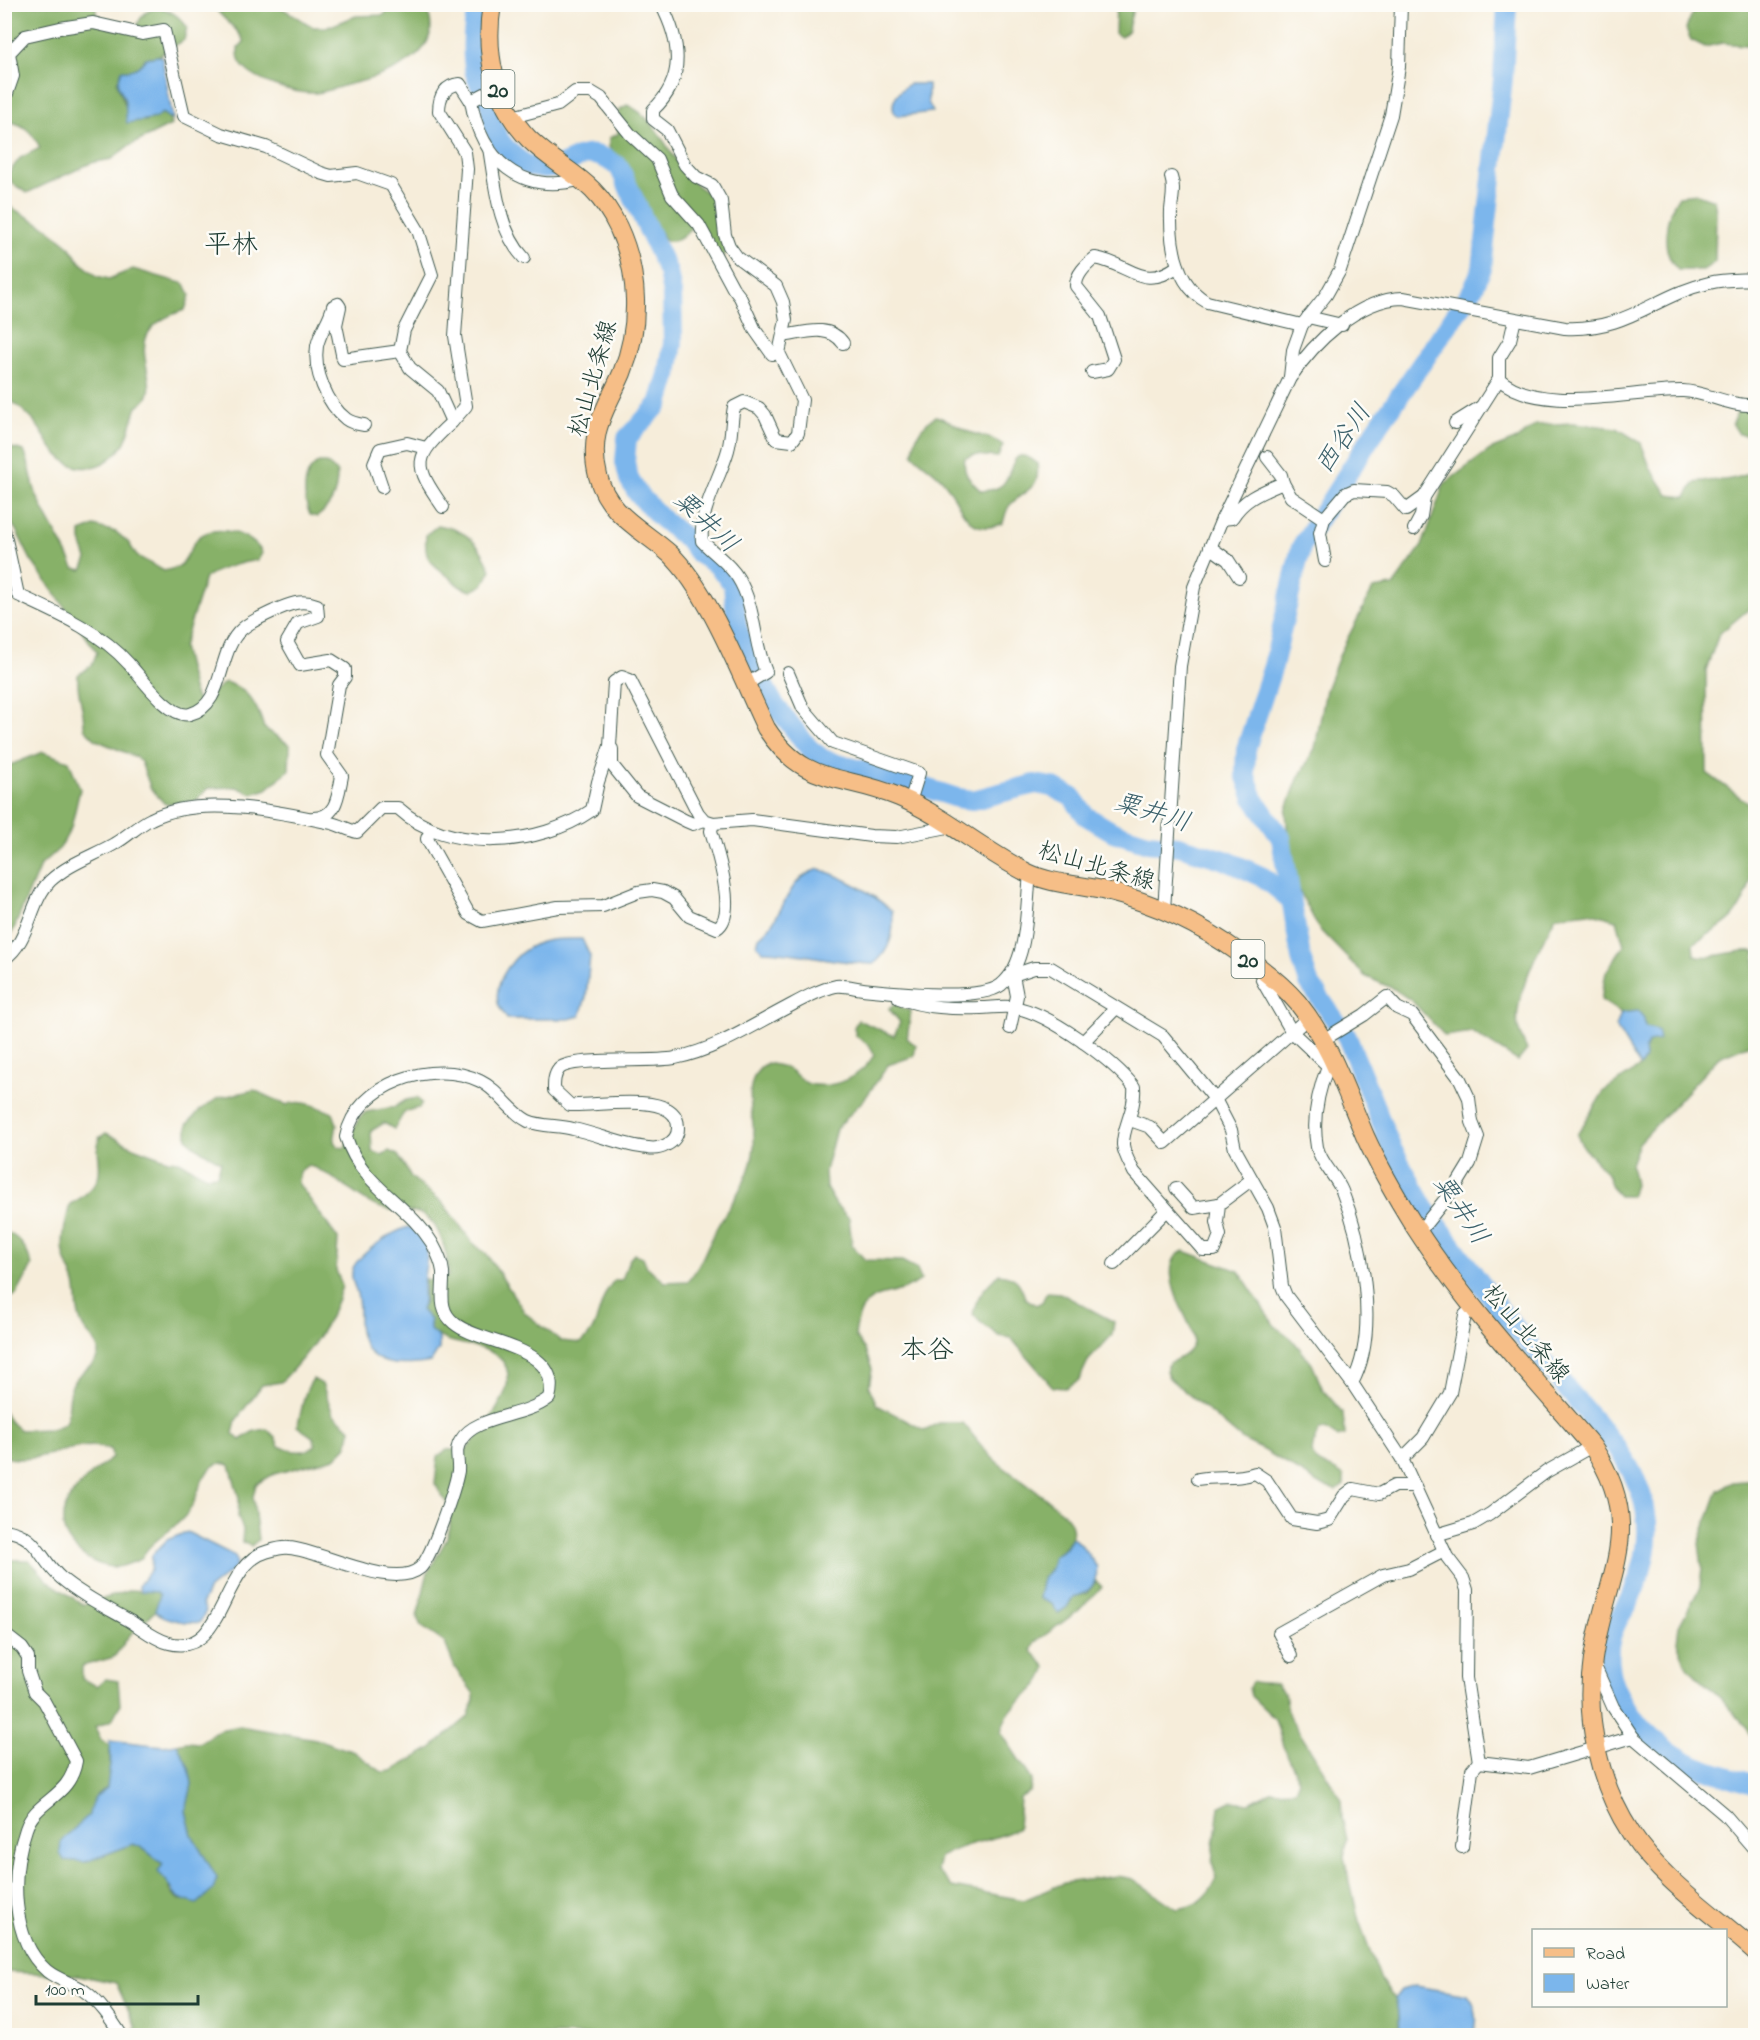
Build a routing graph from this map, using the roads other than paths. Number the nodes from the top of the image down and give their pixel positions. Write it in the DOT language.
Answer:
graph roads {
  1 [pos="492,4"];
  2 [pos="661,4"];
  3 [pos="1401,4"];
  4 [pos="494,90"];
  5 [pos="473,100"];
  6 [pos="4,102"];
  7 [pos="512,117"];
  8 [pos="489,148"];
  9 [pos="579,176"];
  10 [pos="1172,177"];
  11 [pos="524,258"];
  12 [pos="1178,266"];
  13 [pos="1755,279"];
  14 [pos="1515,319"];
  15 [pos="1305,321"];
  16 [pos="1342,325"];
  17 [pos="783,336"];
  18 [pos="843,343"];
  19 [pos="400,351"];
  20 [pos="779,353"];
  21 [pos="1092,372"];
  22 [pos="1290,378"];
  23 [pos="1499,379"];
  24 [pos="1755,405"];
  25 [pos="1479,408"];
  26 [pos="452,422"];
  27 [pos="1455,423"];
  28 [pos="364,425"];
  29 [pos="426,448"];
  30 [pos="1267,457"];
  31 [pos="1283,483"];
  32 [pos="382,487"];
  33 [pos="1424,497"];
  34 [pos="442,507"];
  35 [pos="1320,517"];
  36 [pos="1222,519"];
  37 [pos="1414,529"];
  38 [pos="4,530"];
  39 [pos="1210,547"];
  40 [pos="1325,561"];
  41 [pos="1239,577"];
  42 [pos="788,673"];
  43 [pos="754,679"];
  44 [pos="610,746"];
  45 [pos="912,796"];
  46 [pos="398,808"];
  47 [pos="306,819"];
  48 [pos="709,821"];
  49 [pos="953,826"];
  50 [pos="428,836"];
  51 [pos="461,837"];
  52 [pos="1030,874"];
  53 [pos="1164,910"];
  54 [pos="4,959"];
  55 [pos="1268,974"];
  56 [pos="1013,975"];
  57 [pos="888,992"];
  58 [pos="940,994"];
  59 [pos="1016,1007"];
  60 [pos="941,1008"];
  61 [pos="1116,1008"];
  62 [pos="1309,1017"];
  63 [pos="1010,1028"];
  64 [pos="1292,1032"];
  65 [pos="1327,1038"];
  66 [pos="1083,1042"];
  67 [pos="1332,1065"];
  68 [pos="1215,1099"];
  69 [pos="1130,1120"];
  70 [pos="1251,1180"];
  71 [pos="1176,1188"];
  72 [pos="1218,1204"];
  73 [pos="1167,1210"];
  74 [pos="1422,1229"];
  75 [pos="1114,1264"];
  76 [pos="1474,1307"];
  77 [pos="1352,1383"];
  78 [pos="1592,1446"];
  79 [pos="1402,1459"];
  80 [pos="1198,1479"];
  81 [pos="1414,1486"];
  82 [pos="4,1530"];
  83 [pos="1436,1535"];
  84 [pos="1444,1551"];
  85 [pos="4,1634"];
  86 [pos="1291,1656"];
  87 [pos="1593,1661"];
  88 [pos="1633,1737"];
  89 [pos="1597,1748"];
  90 [pos="1479,1762"];
  91 [pos="1462,1846"];
  92 [pos="1755,1851"];
  93 [pos="1755,1952"];
  94 [pos="122,2036"];
  1 -- 4 [label="main road, 松山北条線 / 20"];
  2 -- 17 [label="street"];
  3 -- 15 [label="street"];
  4 -- 5 [label="street"];
  4 -- 7 [label="main road, 松山北条線 / 20"];
  5 -- 8 [label="street"];
  5 -- 26 [label="street"];
  6 -- 19 [label="street"];
  7 -- 9 [label="main road, 松山北条線 / 20"];
  7 -- 20 [label="street"];
  8 -- 9 [label="street"];
  8 -- 11 [label="street"];
  9 -- 43 [label="main road, 松山北条線 / 20"];
  10 -- 12 [label="street"];
  12 -- 15 [label="street"];
  12 -- 21 [label="street"];
  13 -- 14 [label="street"];
  14 -- 16 [label="street"];
  14 -- 23 [label="street"];
  15 -- 16 [label="street"];
  15 -- 22 [label="street"];
  16 -- 22 [label="street"];
  17 -- 18 [label="street"];
  17 -- 20 [label="street"];
  19 -- 26 [label="street"];
  19 -- 28 [label="street"];
  20 -- 43 [label="street"];
  22 -- 36 [label="street"];
  23 -- 24 [label="street"];
  23 -- 25 [label="street"];
  25 -- 27 [label="street"];
  25 -- 33 [label="street"];
  26 -- 29 [label="street"];
  29 -- 32 [label="street"];
  29 -- 34 [label="street"];
  30 -- 31 [label="street"];
  31 -- 35 [label="street"];
  31 -- 36 [label="street"];
  33 -- 35 [label="street"];
  33 -- 37 [label="street"];
  35 -- 40 [label="street"];
  36 -- 39 [label="street"];
  38 -- 47 [label="street"];
  39 -- 41 [label="street"];
  39 -- 53 [label="street"];
  42 -- 45 [label="street"];
  43 -- 45 [label="main road, 松山北条線 / 20"];
  44 -- 48 [label="street"];
  44 -- 48 [label="street"];
  44 -- 51 [label="street"];
  45 -- 49 [label="main road, 松山北条線 / 20"];
  46 -- 47 [label="street"];
  46 -- 50 [label="street"];
  46 -- 51 [label="street"];
  47 -- 54 [label="street"];
  48 -- 49 [label="street"];
  48 -- 50 [label="street"];
  49 -- 52 [label="main road, 松山北条線 / 20"];
  50 -- 51 [label="street"];
  52 -- 53 [label="main road, 松山北条線 / 20"];
  52 -- 56 [label="street"];
  53 -- 55 [label="main road, 松山北条線 / 20"];
  55 -- 62 [label="main road, 松山北条線 / 20"];
  55 -- 64 [label="street"];
  56 -- 58 [label="street"];
  56 -- 59 [label="street"];
  56 -- 61 [label="street"];
  57 -- 58 [label="street"];
  57 -- 60 [label="street"];
  57 -- 82 [label="street"];
  58 -- 60 [label="street"];
  59 -- 60 [label="street"];
  59 -- 63 [label="street"];
  59 -- 66 [label="street"];
  61 -- 66 [label="street"];
  61 -- 68 [label="street"];
  62 -- 64 [label="street"];
  62 -- 65 [label="main road, 松山北条線 / 20"];
  64 -- 67 [label="street"];
  64 -- 68 [label="street"];
  65 -- 67 [label="main road, 松山北条線 / 20"];
  65 -- 74 [label="street"];
  66 -- 69 [label="street"];
  67 -- 74 [label="main road, 松山北条線 / 20"];
  67 -- 77 [label="street"];
  68 -- 69 [label="street"];
  68 -- 70 [label="street"];
  69 -- 73 [label="street"];
  70 -- 72 [label="street"];
  70 -- 77 [label="street"];
  71 -- 72 [label="street"];
  72 -- 73 [label="street"];
  73 -- 75 [label="street"];
  74 -- 76 [label="main road, 松山北条線 / 20"];
  76 -- 78 [label="main road, 松山北条線 / 20"];
  76 -- 79 [label="street"];
  77 -- 79 [label="street"];
  78 -- 83 [label="street"];
  78 -- 87 [label="main road, 松山北条線 / 20"];
  79 -- 81 [label="street"];
  80 -- 81 [label="street"];
  81 -- 83 [label="street"];
  83 -- 84 [label="street"];
  84 -- 86 [label="street"];
  84 -- 90 [label="street"];
  85 -- 94 [label="street"];
  87 -- 88 [label="street"];
  87 -- 89 [label="main road, 松山北条線 / 20"];
  88 -- 89 [label="street"];
  88 -- 92 [label="street"];
  89 -- 90 [label="street"];
  89 -- 93 [label="main road, 松山北条線 / 20"];
  90 -- 91 [label="street"];
}
